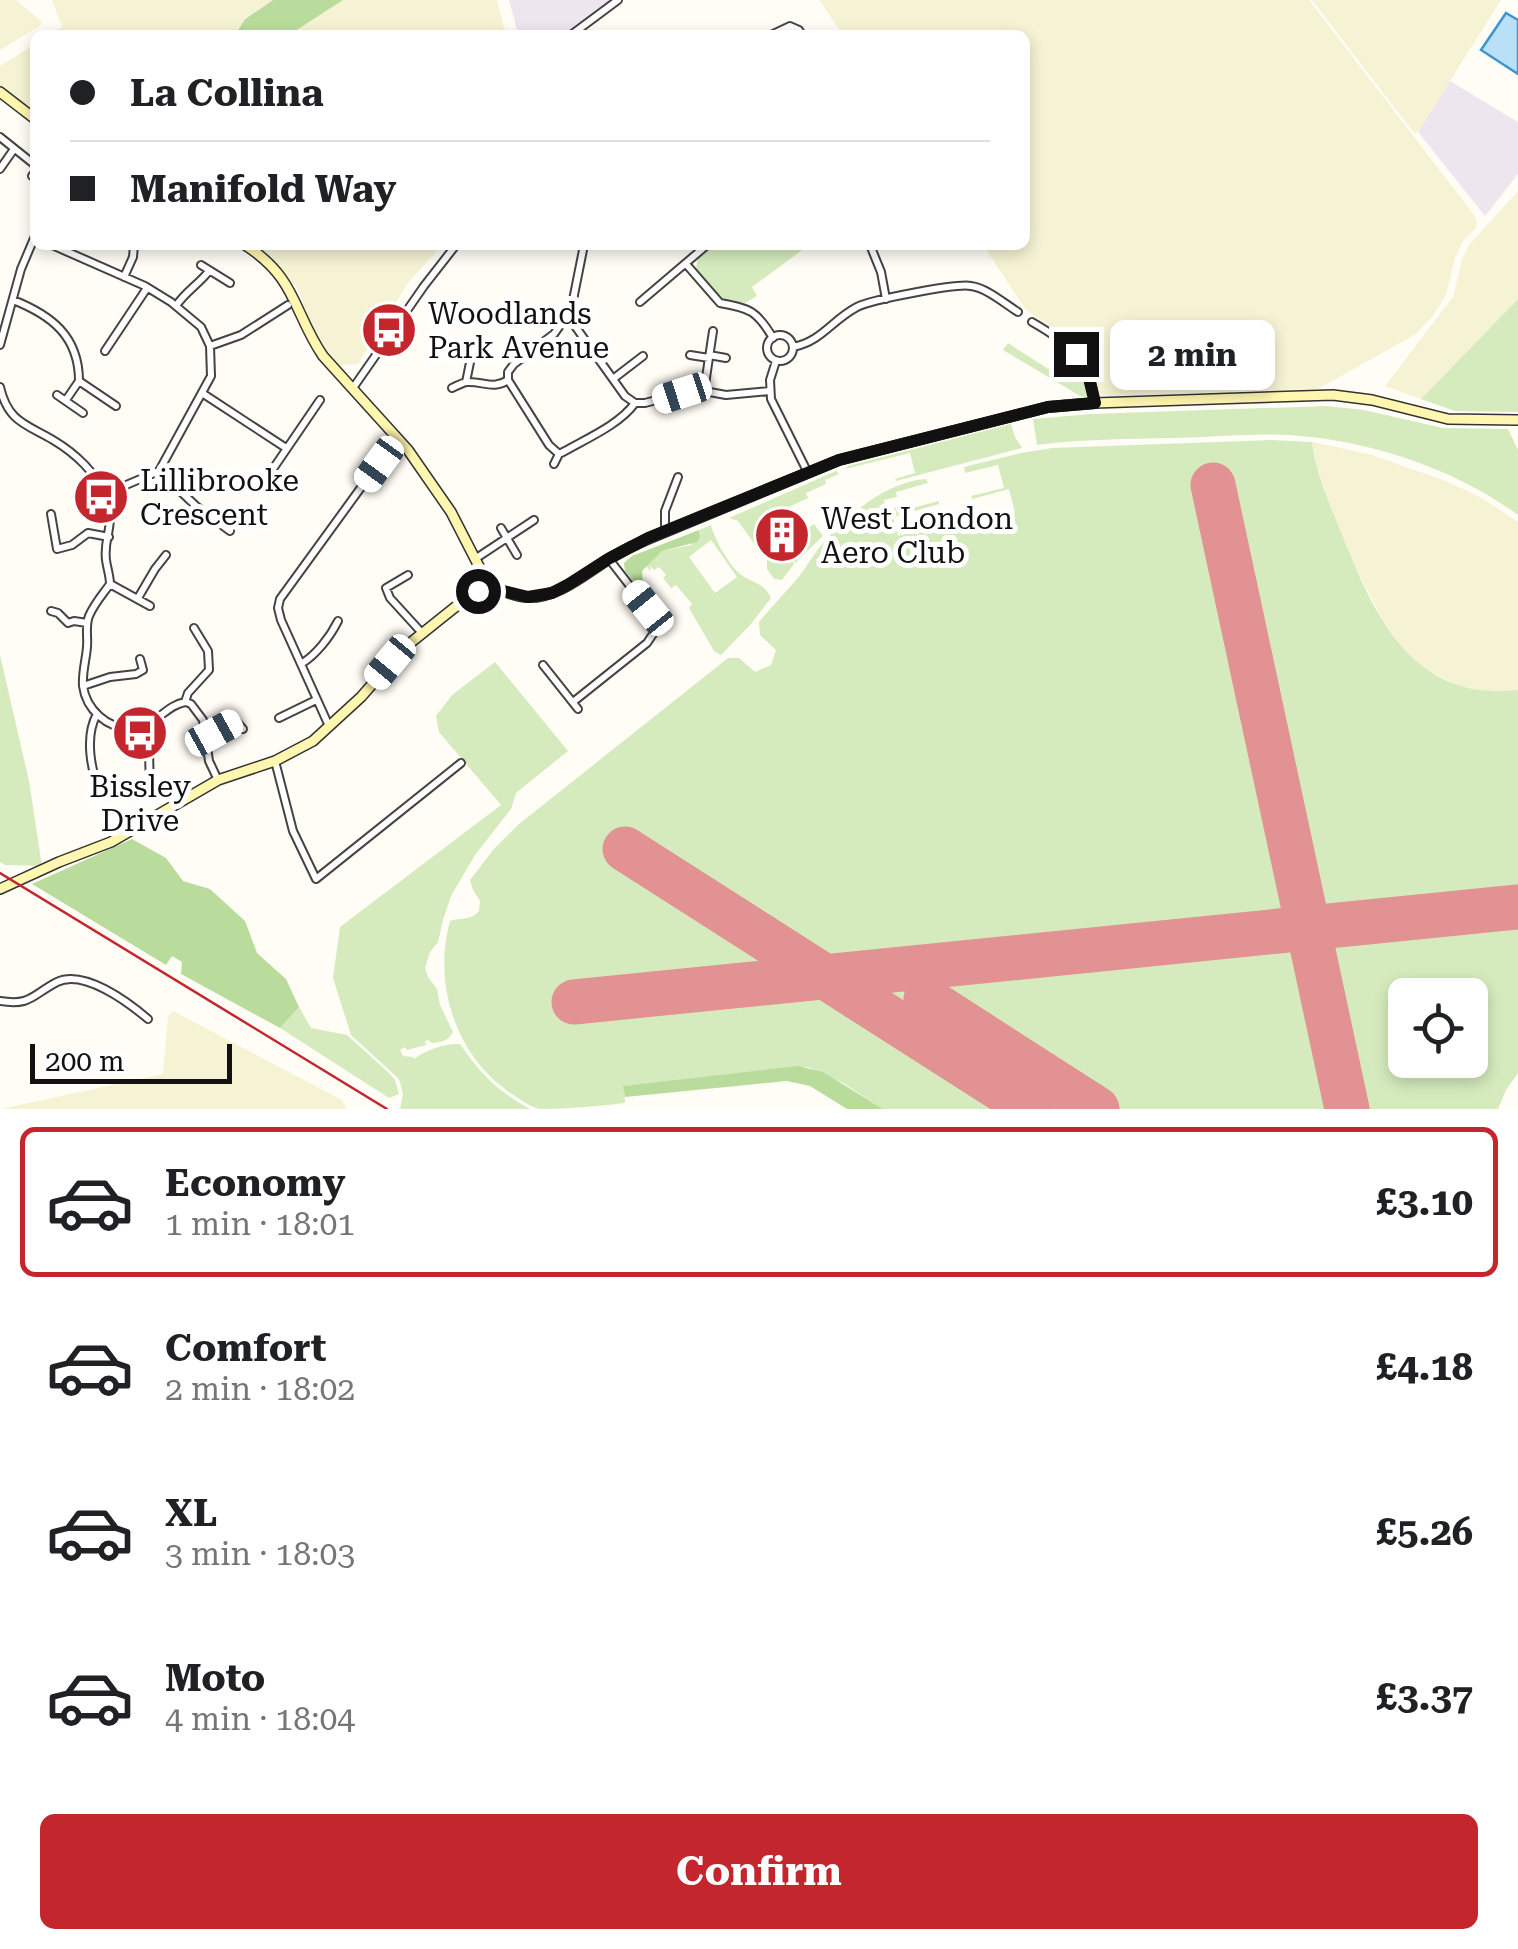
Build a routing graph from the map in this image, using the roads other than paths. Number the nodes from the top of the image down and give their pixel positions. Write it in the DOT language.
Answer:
graph roads {
  1 [pos="618,0"];
  2 [pos="578,30"];
  3 [pos="0,92"];
  4 [pos="30,115"];
  5 [pos="0,137"];
  6 [pos="14,149"];
  7 [pos="30,167"];
  8 [pos="0,169"];
  9 [pos="30,247"];
  10 [pos="63,250"];
  11 [pos="134,250"];
  12 [pos="252,250"];
  13 [pos="452,250"];
  14 [pos="583,250"];
  15 [pos="701,250"];
  16 [pos="872,250"];
  17 [pos="201,264"];
  18 [pos="686,264"];
  19 [pos="209,271"];
  20 [pos="124,277"];
  21 [pos="230,283"];
  22 [pos="147,288"];
  23 [pos="641,288"];
  24 [pos="648,296"];
  25 [pos="12,300"];
  26 [pos="886,300"];
  27 [pos="640,302"];
  28 [pos="288,305"];
  29 [pos="176,306"];
  30 [pos="571,310"];
  31 [pos="1018,312"];
  32 [pos="1032,322"];
  33 [pos="561,325"];
  34 [pos="575,326"];
  35 [pos="713,332"];
  36 [pos="773,338"];
  37 [pos="1,340"];
  38 [pos="474,343"];
  39 [pos="210,346"];
  40 [pos="793,347"];
  41 [pos="105,352"];
  42 [pos="690,355"];
  43 [pos="642,356"];
  44 [pos="709,357"];
  45 [pos="726,358"];
  46 [pos="776,360"];
  47 [pos="612,379"];
  48 [pos="508,380"];
  49 [pos="78,381"];
  50 [pos="466,382"];
  51 [pos="0,387"];
  52 [pos="452,388"];
  53 [pos="352,389"];
  54 [pos="704,391"];
  55 [pos="770,392"];
  56 [pos="202,393"];
  57 [pos="57,394"];
  58 [pos="66,400"];
  59 [pos="320,400"];
  60 [pos="635,403"];
  61 [pos="1095,403"];
  62 [pos="116,406"];
  63 [pos="83,412"];
  64 [pos="1518,420"];
  65 [pos="398,438"];
  66 [pos="286,448"];
  67 [pos="558,454"];
  68 [pos="554,464"];
  69 [pos="158,471"];
  70 [pos="808,473"];
  71 [pos="678,477"];
  72 [pos="262,485"];
  73 [pos="105,494"];
  74 [pos="51,514"];
  75 [pos="534,520"];
  76 [pos="500,528"];
  77 [pos="230,532"];
  78 [pos="665,532"];
  79 [pos="109,537"];
  80 [pos="506,538"];
  81 [pos="166,555"];
  82 [pos="518,555"];
  83 [pos="475,558"];
  84 [pos="608,559"];
  85 [pos="408,574"];
  86 [pos="110,584"];
  87 [pos="488,584"];
  88 [pos="377,586"];
  89 [pos="386,588"];
  90 [pos="138,598"];
  91 [pos="150,606"];
  92 [pos="51,611"];
  93 [pos="338,621"];
  94 [pos="87,624"];
  95 [pos="194,628"];
  96 [pos="422,633"];
  97 [pos="140,658"];
  98 [pos="301,664"];
  99 [pos="542,665"];
  100 [pos="83,686"];
  101 [pos="316,700"];
  102 [pos="185,702"];
  103 [pos="572,702"];
  104 [pos="578,709"];
  105 [pos="98,714"];
  106 [pos="279,718"];
  107 [pos="147,725"];
  108 [pos="330,727"];
  109 [pos="244,729"];
  110 [pos="204,736"];
  111 [pos="275,761"];
  112 [pos="461,762"];
  113 [pos="150,776"];
  114 [pos="218,780"];
  115 [pos="102,796"];
  116 [pos="0,889"];
  117 [pos="0,1001"];
  118 [pos="148,1020"];
  1 -- 2 [label="street"];
  3 -- 4 [label="street"];
  5 -- 6 [label="street"];
  6 -- 7 [label="street"];
  6 -- 8 [label="street"];
  9 -- 25 [label="street"];
  10 -- 20 [label="street"];
  11 -- 20 [label="street"];
  12 -- 53 [label="street"];
  13 -- 53 [label="street"];
  14 -- 30 [label="street"];
  15 -- 18 [label="street"];
  16 -- 26 [label="street"];
  17 -- 19 [label="street"];
  18 -- 24 [label="street"];
  18 -- 36 [label="street"];
  19 -- 21 [label="street"];
  19 -- 29 [label="street"];
  20 -- 22 [label="street"];
  22 -- 29 [label="street"];
  22 -- 41 [label="street"];
  23 -- 24 [label="street"];
  24 -- 27 [label="street"];
  25 -- 37 [label="street"];
  25 -- 49 [label="street"];
  26 -- 31 [label="street"];
  26 -- 40 [label="street"];
  28 -- 39 [label="street"];
  29 -- 39 [label="street"];
  30 -- 33 [label="street"];
  30 -- 34 [label="street"];
  32 -- 61 [label="street"];
  33 -- 34 [label="street"];
  33 -- 48 [label="street"];
  34 -- 47 [label="street"];
  35 -- 44 [label="street"];
  36 -- 40 [label="street"];
  36 -- 46 [label="street"];
  38 -- 50 [label="street"];
  39 -- 56 [label="street"];
  40 -- 46 [label="street"];
  42 -- 44 [label="street"];
  43 -- 47 [label="street"];
  44 -- 45 [label="street"];
  44 -- 54 [label="street"];
  46 -- 55 [label="street"];
  47 -- 60 [label="street"];
  48 -- 50 [label="street"];
  48 -- 67 [label="street"];
  49 -- 58 [label="street"];
  49 -- 62 [label="street"];
  50 -- 52 [label="street"];
  51 -- 73 [label="street"];
  53 -- 65 [label="street"];
  54 -- 55 [label="street"];
  54 -- 60 [label="street"];
  55 -- 70 [label="street"];
  56 -- 66 [label="street"];
  56 -- 69 [label="street"];
  57 -- 58 [label="street"];
  58 -- 63 [label="street"];
  59 -- 66 [label="street"];
  60 -- 67 [label="street"];
  61 -- 64 [label="street"];
  61 -- 70 [label="street"];
  65 -- 83 [label="street"];
  65 -- 98 [label="street"];
  66 -- 72 [label="street"];
  67 -- 68 [label="street"];
  69 -- 73 [label="street"];
  69 -- 77 [label="street"];
  70 -- 78 [label="street"];
  71 -- 78 [label="street"];
  73 -- 79 [label="street"];
  74 -- 79 [label="street"];
  75 -- 80 [label="street"];
  76 -- 80 [label="street"];
  78 -- 84 [label="street"];
  79 -- 86 [label="street"];
  80 -- 82 [label="street"];
  80 -- 83 [label="street"];
  81 -- 90 [label="street"];
  83 -- 87 [label="street"];
  84 -- 87 [label="street"];
  84 -- 103 [label="street"];
  85 -- 89 [label="street"];
  86 -- 90 [label="street"];
  86 -- 94 [label="street"];
  87 -- 96 [label="street"];
  88 -- 89 [label="street"];
  89 -- 96 [label="street"];
  90 -- 91 [label="street"];
  92 -- 94 [label="street"];
  93 -- 98 [label="street"];
  94 -- 100 [label="street"];
  95 -- 102 [label="street"];
  96 -- 108 [label="street"];
  97 -- 100 [label="street"];
  98 -- 101 [label="street"];
  99 -- 103 [label="street"];
  100 -- 105 [label="street"];
  101 -- 106 [label="street"];
  101 -- 108 [label="street"];
  102 -- 107 [label="street"];
  102 -- 110 [label="street"];
  103 -- 104 [label="street"];
  105 -- 107 [label="street"];
  105 -- 115 [label="street"];
  107 -- 113 [label="street"];
  108 -- 111 [label="street"];
  109 -- 110 [label="street"];
  110 -- 114 [label="street"];
  111 -- 112 [label="street"];
  111 -- 114 [label="street"];
  114 -- 116 [label="street"];
  117 -- 118 [label="street"];
}
